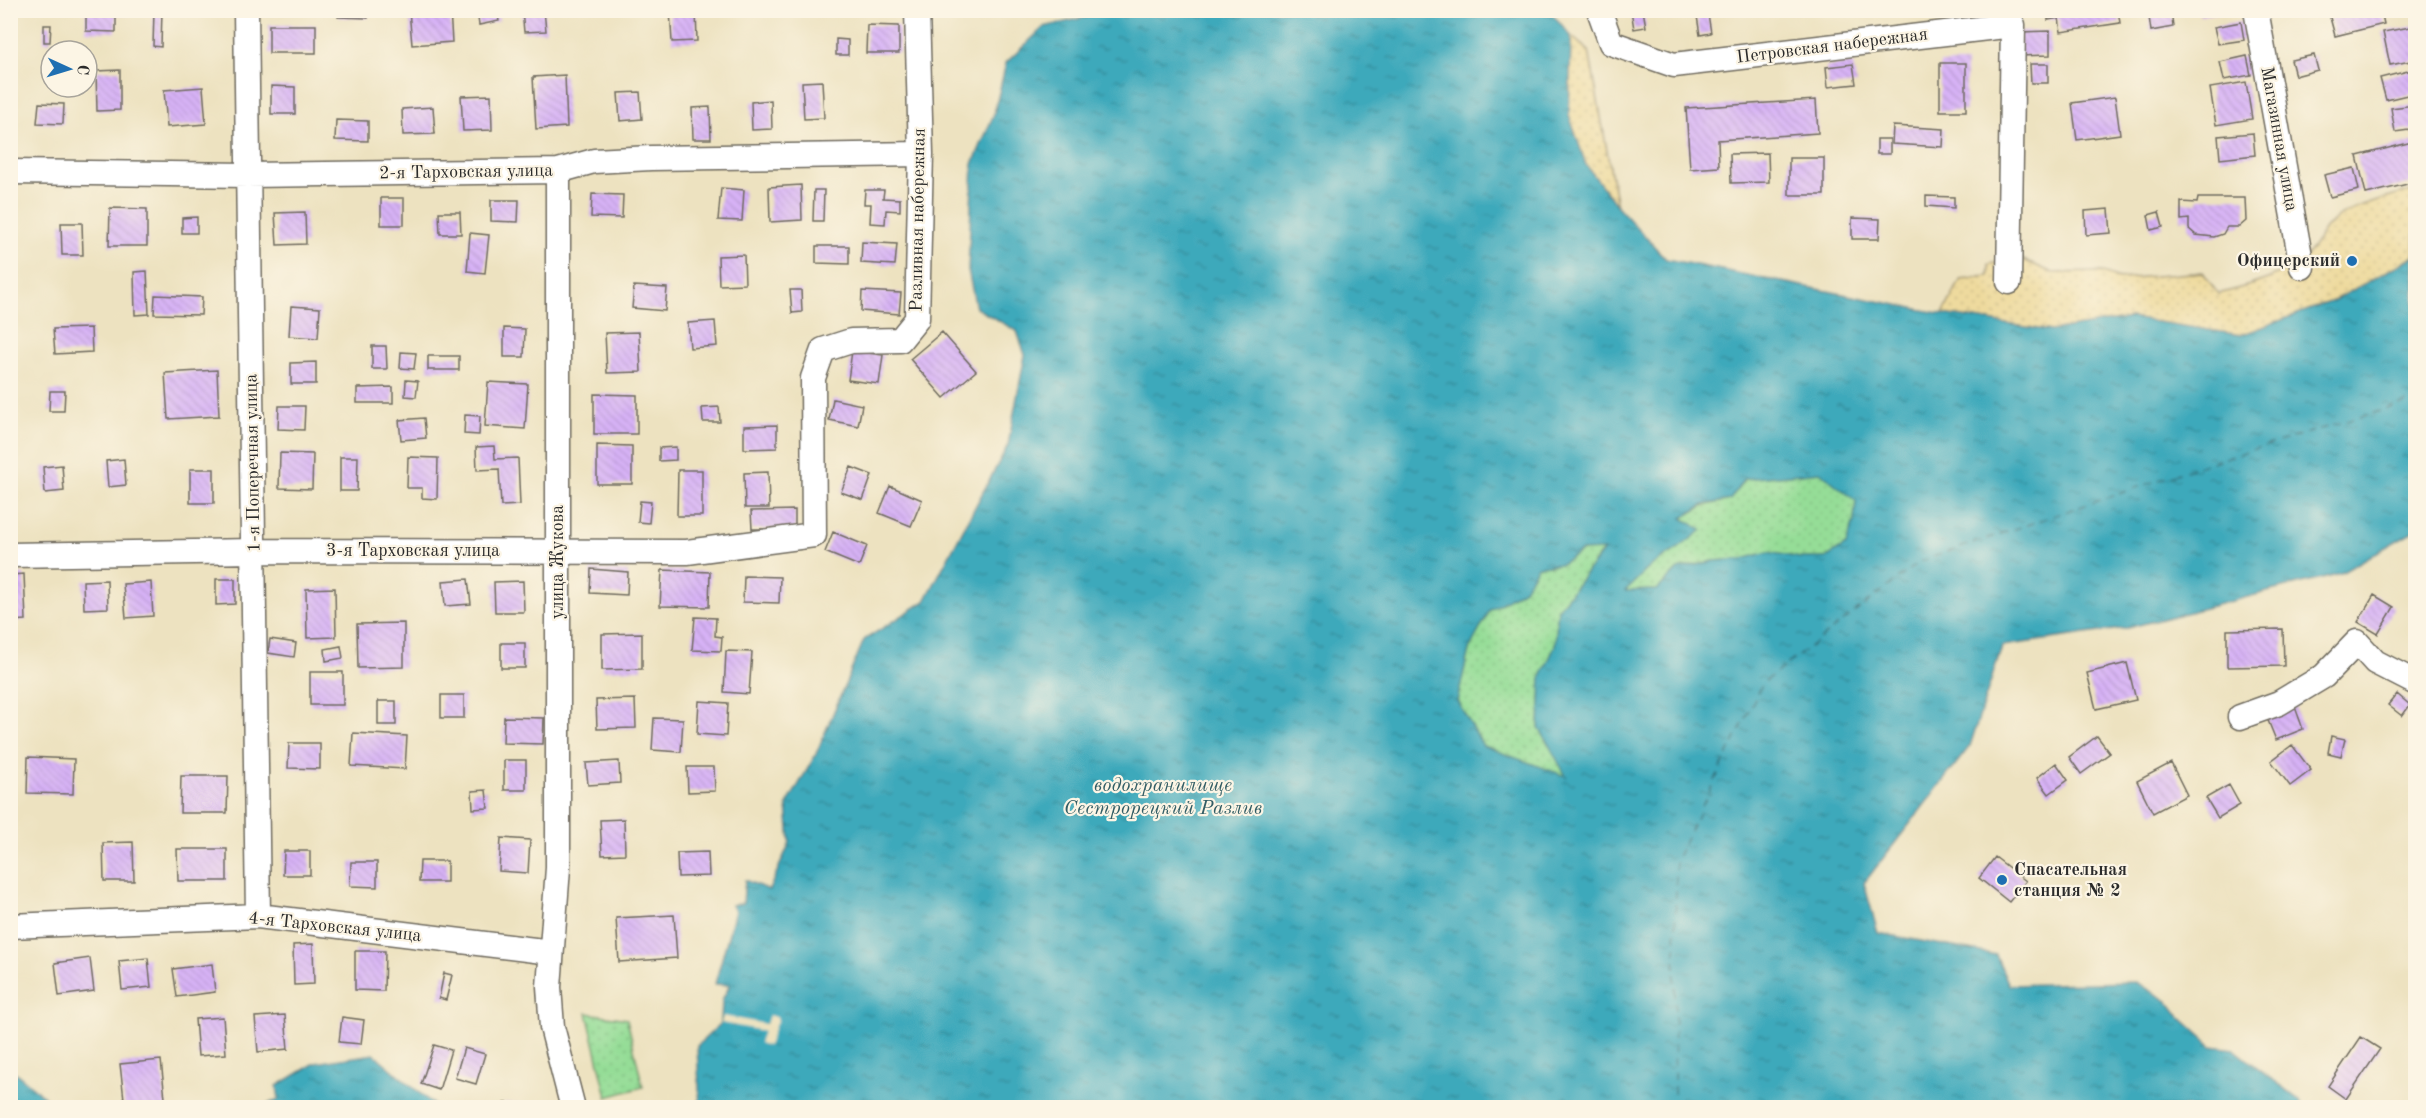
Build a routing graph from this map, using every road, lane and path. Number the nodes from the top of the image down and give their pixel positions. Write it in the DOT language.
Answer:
graph roads {
  1 [pos="246,10"];
  2 [pos="917,10"];
  3 [pos="1599,10"];
  4 [pos="2256,10"];
  5 [pos="2013,18"];
  6 [pos="921,154"];
  7 [pos="558,171"];
  8 [pos="10,172"];
  9 [pos="248,175"];
  10 [pos="2302,267"];
  11 [pos="2008,282"];
  12 [pos="814,534"];
  13 [pos="255,551"];
  14 [pos="558,552"];
  15 [pos="10,555"];
  16 [pos="2415,683"];
  17 [pos="2240,717"];
  18 [pos="258,916"];
  19 [pos="10,926"];
  20 [pos="551,952"];
  21 [pos="573,1107"];
  1 -- 9 [label="street, 1-я Поперечная улица"];
  2 -- 6 [label="street, Разливная набережная"];
  3 -- 5 [label="street, Петровская набережная"];
  4 -- 10 [label="street, Магазинная улица"];
  5 -- 11 [label="street, Петровская набережная"];
  6 -- 7 [label="street, 2-я Тарховская улица"];
  6 -- 12 [label="street, Разливная набережная"];
  7 -- 9 [label="street, 2-я Тарховская улица"];
  7 -- 14 [label="street, улица Жукова"];
  8 -- 9 [label="street, 2-я Тарховская улица"];
  9 -- 13 [label="street, 1-я Поперечная улица"];
  12 -- 14 [label="street, 3-я Тарховская улица"];
  13 -- 14 [label="street, 3-я Тарховская улица"];
  13 -- 15 [label="street, 3-я Тарховская улица"];
  13 -- 18 [label="street, 1-я Поперечная улица"];
  14 -- 20 [label="street, улица Жукова"];
  16 -- 17 [label="street"];
  18 -- 19 [label="street, 4-я Тарховская улица"];
  18 -- 20 [label="street, 4-я Тарховская улица"];
  20 -- 21 [label="street, улица Жукова"];
}
